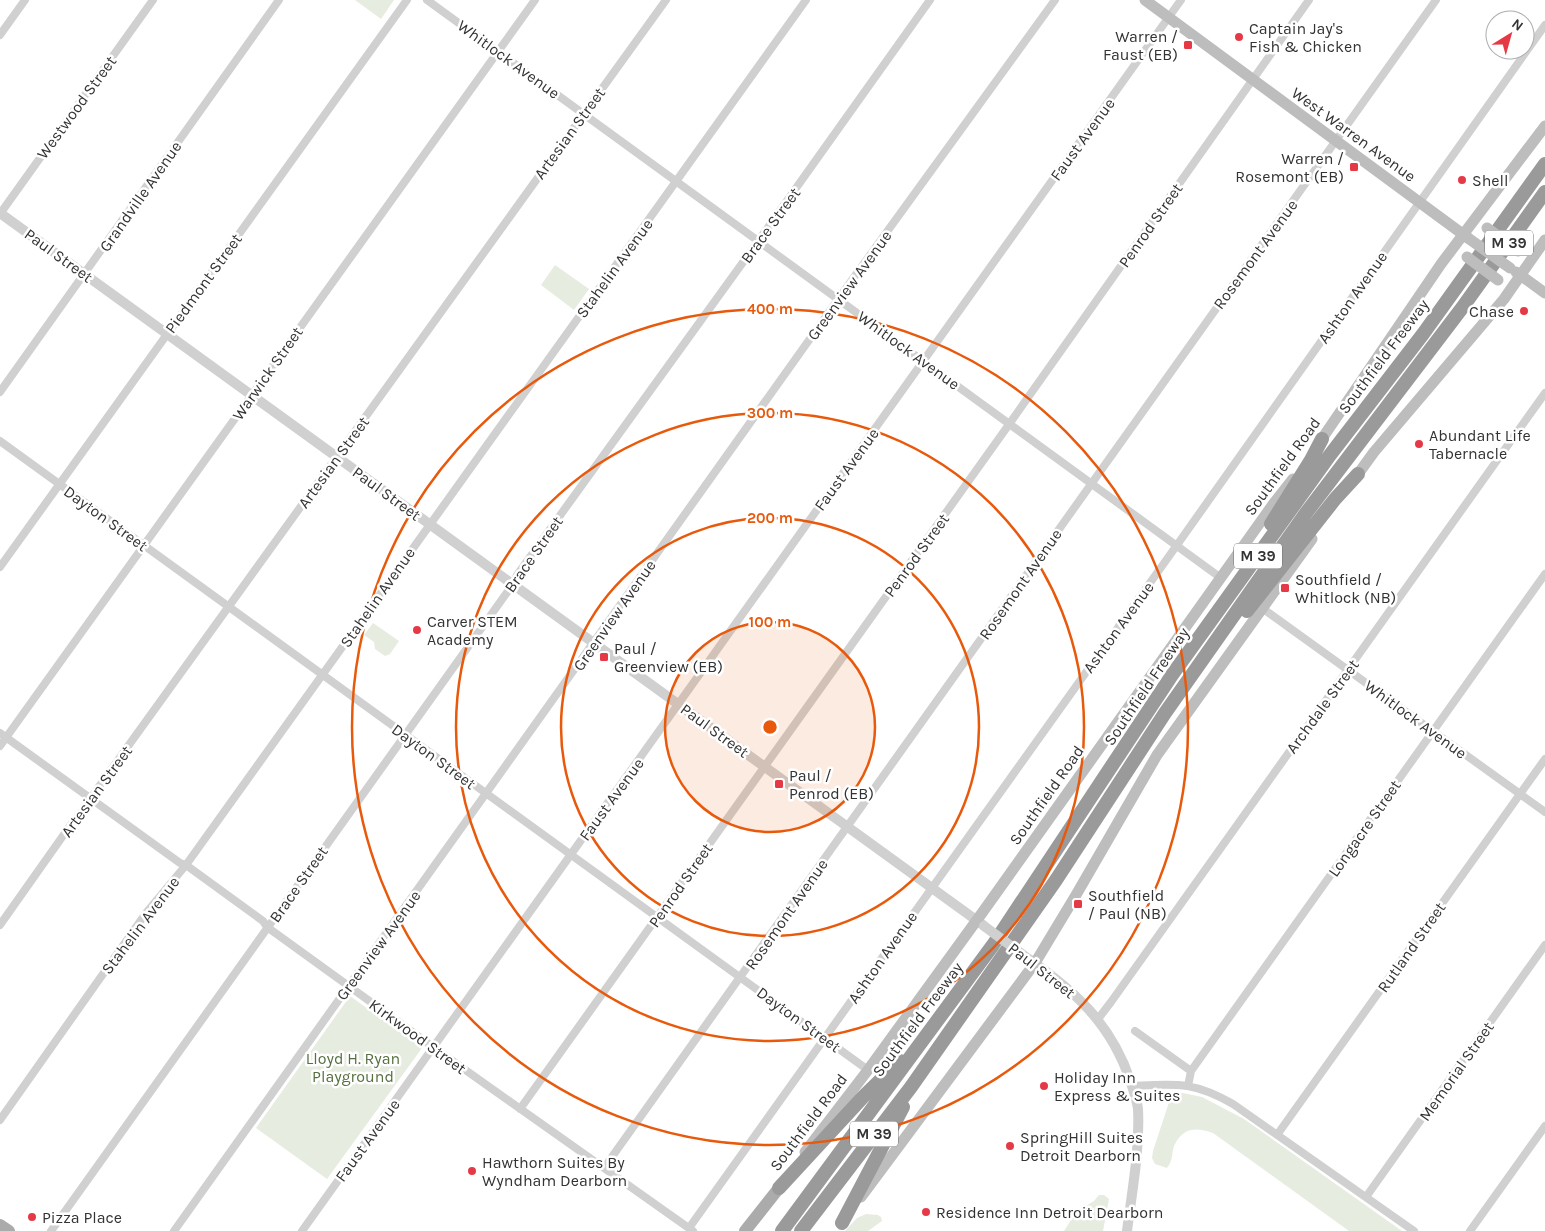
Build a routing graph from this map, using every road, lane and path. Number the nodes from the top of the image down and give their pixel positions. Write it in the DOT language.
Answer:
graph roads {
  1 [pos="26,0"];
  2 [pos="153,0"];
  3 [pos="279,0"];
  4 [pos="407,0"];
  5 [pos="427,0"];
  6 [pos="535,0"];
  7 [pos="666,0"];
  8 [pos="806,0"];
  9 [pos="930,0"];
  10 [pos="1055,0"];
  11 [pos="1145,0"];
  12 [pos="1181,0"];
  13 [pos="1310,0"];
  14 [pos="1436,0"];
  15 [pos="1169,17"];
  16 [pos="1545,25"];
  17 [pos="0,35"];
  18 [pos="498,51"];
  19 [pos="1253,80"];
  20 [pos="584,113"];
  21 [pos="1545,126"];
  22 [pos="1337,141"];
  23 [pos="1545,164"];
  24 [pos="677,181"];
  25 [pos="1545,192"];
  26 [pos="1490,199"];
  27 [pos="1419,202"];
  28 [pos="0,213"];
  29 [pos="1465,236"];
  30 [pos="758,241"];
  31 [pos="1542,245"];
  32 [pos="1441,264"];
  33 [pos="84,274"];
  34 [pos="1521,275"];
  35 [pos="1545,293"];
  36 [pos="839,299"];
  37 [pos="1499,304"];
  38 [pos="167,334"];
  39 [pos="924,361"];
  40 [pos="0,392"];
  41 [pos="1545,393"];
  42 [pos="252,395"];
  43 [pos="1010,424"];
  44 [pos="1322,440"];
  45 [pos="0,441"];
  46 [pos="337,457"];
  47 [pos="1358,474"];
  48 [pos="1091,483"];
  49 [pos="59,484"];
  50 [pos="430,524"];
  51 [pos="144,545"];
  52 [pos="1176,545"];
  53 [pos="0,567"];
  54 [pos="1545,574"];
  55 [pos="1221,578"];
  56 [pos="513,584"];
  57 [pos="228,606"];
  58 [pos="1262,608"];
  59 [pos="1200,636"];
  60 [pos="594,643"];
  61 [pos="1348,670"];
  62 [pos="1195,672"];
  63 [pos="322,674"];
  64 [pos="678,704"];
  65 [pos="1433,731"];
  66 [pos="404,734"];
  67 [pos="3,735"];
  68 [pos="0,746"];
  69 [pos="1545,759"];
  70 [pos="764,766"];
  71 [pos="486,793"];
  72 [pos="1520,794"];
  73 [pos="91,799"];
  74 [pos="1545,812"];
  75 [pos="848,827"];
  76 [pos="571,854"];
  77 [pos="186,865"];
  78 [pos="931,888"];
  79 [pos="657,917"];
  80 [pos="980,923"];
  81 [pos="0,924"];
  82 [pos="267,927"];
  83 [pos="1545,945"];
  84 [pos="1031,960"];
  85 [pos="741,978"];
  86 [pos="349,986"];
  87 [pos="1098,1019"];
  88 [pos="1135,1031"];
  89 [pos="824,1038"];
  90 [pos="918,1046"];
  91 [pos="434,1047"];
  92 [pos="868,1070"];
  93 [pos="1191,1071"];
  94 [pos="1132,1086"];
  95 [pos="1188,1086"];
  96 [pos="911,1087"];
  97 [pos="520,1109"];
  98 [pos="0,1120"];
  99 [pos="1545,1126"];
  100 [pos="1277,1134"];
  101 [pos="604,1168"];
  102 [pos="779,1188"];
  103 [pos="1366,1197"];
  104 [pos="0,1225"];
  105 [pos="839,1227"];
  106 [pos="691,1229"];
  107 [pos="8,1231"];
  108 [pos="51,1231"];
  109 [pos="174,1231"];
  110 [pos="302,1231"];
  111 [pos="745,1231"];
  112 [pos="782,1231"];
  113 [pos="801,1231"];
  114 [pos="1127,1231"];
  115 [pos="1414,1231"];
  116 [pos="1470,1231"];
  1 -- 17 [label="street"];
  2 -- 28 [label="street, Westwood Street"];
  3 -- 33 [label="street, Grandville Avenue"];
  4 -- 38 [label="street, Piedmont Street"];
  5 -- 18 [label="street, Whitlock Avenue"];
  6 -- 18 [label="street, Warwick Street"];
  7 -- 20 [label="street, Artesian Street"];
  8 -- 24 [label="street, Stahelin Avenue"];
  9 -- 30 [label="street, Brace Street"];
  10 -- 36 [label="street, Greenview Avenue"];
  11 -- 15 [label="main road, West Warren Avenue"];
  12 -- 15 [label="street, Faust Avenue"];
  13 -- 19 [label="street, Penrod Street"];
  14 -- 22 [label="street, Rosemont Avenue"];
  15 -- 19 [label="main road, West Warren Avenue"];
  15 -- 39 [label="street, Faust Avenue"];
  16 -- 27 [label="street, Ashton Avenue"];
  18 -- 20 [label="street, Whitlock Avenue"];
  18 -- 42 [label="street, Warwick Street"];
  19 -- 22 [label="main road, West Warren Avenue"];
  19 -- 43 [label="street, Penrod Street"];
  20 -- 24 [label="street, Whitlock Avenue"];
  20 -- 46 [label="street, Artesian Street"];
  21 -- 26 [label="main road, Southfield Road"];
  22 -- 27 [label="main road, West Warren Avenue"];
  22 -- 48 [label="street, Rosemont Avenue"];
  23 -- 59 [label="highway, Southfield Freeway / M 39"];
  24 -- 30 [label="street, Whitlock Avenue"];
  24 -- 50 [label="street, Stahelin Avenue"];
  25 -- 62 [label="highway, Southfield Freeway / M 39"];
  26 -- 29 [label="main road, Southfield Road"];
  26 -- 31 [label="main road, bridge"];
  27 -- 29 [label="main road, West Warren Avenue"];
  27 -- 52 [label="street, Ashton Avenue"];
  28 -- 33 [label="street, Paul Street"];
  29 -- 32 [label="main road, Southfield Road"];
  29 -- 34 [label="main road, West Warren Avenue, bridge"];
  30 -- 36 [label="street, Whitlock Avenue"];
  30 -- 56 [label="street, Brace Street"];
  31 -- 34 [label="main road"];
  32 -- 37 [label="main road, bridge"];
  32 -- 44 [label="main road, Southfield Road"];
  33 -- 38 [label="street, Paul Street"];
  33 -- 40 [label="street, Grandville Avenue"];
  34 -- 35 [label="main road, West Warren Avenue"];
  34 -- 37 [label="main road"];
  36 -- 39 [label="street, Whitlock Avenue"];
  36 -- 60 [label="street, Greenview Avenue"];
  37 -- 47 [label="main road"];
  38 -- 42 [label="street, Paul Street"];
  38 -- 49 [label="street, Piedmont Street"];
  39 -- 43 [label="street, Whitlock Avenue"];
  39 -- 64 [label="street, Faust Avenue"];
  41 -- 61 [label="street, Archdale Street"];
  42 -- 46 [label="street, Paul Street"];
  42 -- 51 [label="street, Warwick Street"];
  43 -- 48 [label="street, Whitlock Avenue"];
  43 -- 70 [label="street, Penrod Street"];
  44 -- 55 [label="main road, Southfield Road"];
  44 -- 59 [label="highway"];
  45 -- 49 [label="street, Dayton Street"];
  46 -- 50 [label="street, Paul Street"];
  46 -- 57 [label="street, Artesian Street"];
  47 -- 58 [label="main road"];
  47 -- 62 [label="highway"];
  48 -- 52 [label="street, Whitlock Avenue"];
  48 -- 75 [label="street, Rosemont Avenue"];
  49 -- 51 [label="street, Dayton Street"];
  49 -- 53 [label="street, Piedmont Street"];
  50 -- 56 [label="street, Paul Street"];
  50 -- 63 [label="street, Stahelin Avenue"];
  51 -- 57 [label="street, Dayton Street"];
  51 -- 67 [label="street, Warwick Street"];
  52 -- 55 [label="street, Whitlock Avenue"];
  52 -- 78 [label="street, Ashton Avenue"];
  54 -- 65 [label="street, Longacre Street"];
  55 -- 80 [label="main road, Southfield Road"];
  56 -- 60 [label="street, Paul Street"];
  56 -- 66 [label="street, Brace Street"];
  57 -- 63 [label="street, Dayton Street"];
  57 -- 73 [label="street, Artesian Street"];
  58 -- 61 [label="street, Whitlock Avenue"];
  58 -- 84 [label="main road"];
  59 -- 90 [label="highway, Southfield Freeway / M 39"];
  60 -- 64 [label="street, Paul Street"];
  60 -- 71 [label="street, Greenview Avenue"];
  61 -- 65 [label="street, Whitlock Avenue"];
  61 -- 87 [label="street, Archdale Street"];
  62 -- 96 [label="highway, Southfield Freeway / M 39"];
  63 -- 66 [label="street, Dayton Street"];
  63 -- 77 [label="street, Stahelin Avenue"];
  64 -- 70 [label="street, Paul Street"];
  64 -- 76 [label="street, Faust Avenue"];
  65 -- 72 [label="street, Whitlock Avenue"];
  65 -- 93 [label="street, Longacre Street"];
  66 -- 71 [label="street, Dayton Street"];
  66 -- 82 [label="street, Brace Street"];
  67 -- 68 [label="street, Warwick Street"];
  67 -- 73 [label="street, Kirkwood Street"];
  69 -- 72 [label="street, Rutland Street"];
  70 -- 75 [label="street, Paul Street"];
  70 -- 79 [label="street, Penrod Street"];
  71 -- 76 [label="street, Dayton Street"];
  71 -- 86 [label="street, Greenview Avenue"];
  72 -- 74 [label="street, Whitlock Avenue"];
  72 -- 100 [label="street, Rutland Street"];
  73 -- 77 [label="street, Kirkwood Street"];
  73 -- 81 [label="street, Artesian Street"];
  75 -- 78 [label="street, Paul Street"];
  75 -- 85 [label="street, Rosemont Avenue"];
  76 -- 79 [label="street, Dayton Street"];
  76 -- 91 [label="street, Faust Avenue"];
  77 -- 82 [label="street, Kirkwood Street"];
  77 -- 98 [label="street, Stahelin Avenue"];
  78 -- 80 [label="street, Paul Street"];
  78 -- 89 [label="street, Ashton Avenue"];
  79 -- 85 [label="street, Dayton Street"];
  79 -- 97 [label="street, Penrod Street"];
  80 -- 84 [label="street, Paul Street, bridge"];
  80 -- 92 [label="main road, Southfield Road"];
  82 -- 86 [label="street, Kirkwood Street"];
  82 -- 108 [label="street, Brace Street"];
  83 -- 103 [label="street, Memorial Street"];
  84 -- 87 [label="street, Paul Street"];
  84 -- 105 [label="main road"];
  85 -- 89 [label="street, Dayton Street"];
  85 -- 101 [label="street, Rosemont Avenue"];
  86 -- 91 [label="street, Kirkwood Street"];
  86 -- 109 [label="street, Greenview Avenue"];
  87 -- 94 [label="street, Paul Street"];
  88 -- 93 [label="street"];
  89 -- 92 [label="street, Dayton Street"];
  89 -- 106 [label="street, Ashton Avenue"];
  90 -- 102 [label="highway"];
  90 -- 112 [label="highway, Southfield Freeway / M 39"];
  91 -- 97 [label="street, Kirkwood Street"];
  91 -- 110 [label="street, Faust Avenue"];
  92 -- 102 [label="main road, Southfield Road"];
  93 -- 95 [label="street, Longacre Street"];
  94 -- 95 [label="street"];
  94 -- 114 [label="street, Paul Street"];
  95 -- 100 [label="street"];
  96 -- 105 [label="highway"];
  96 -- 113 [label="highway, Southfield Freeway / M 39"];
  97 -- 101 [label="street, Kirkwood Street"];
  99 -- 116 [label="street"];
  100 -- 103 [label="street"];
  101 -- 106 [label="street, Kirkwood Street"];
  102 -- 111 [label="main road"];
  103 -- 115 [label="street"];
  104 -- 107 [label="main road"];
}
